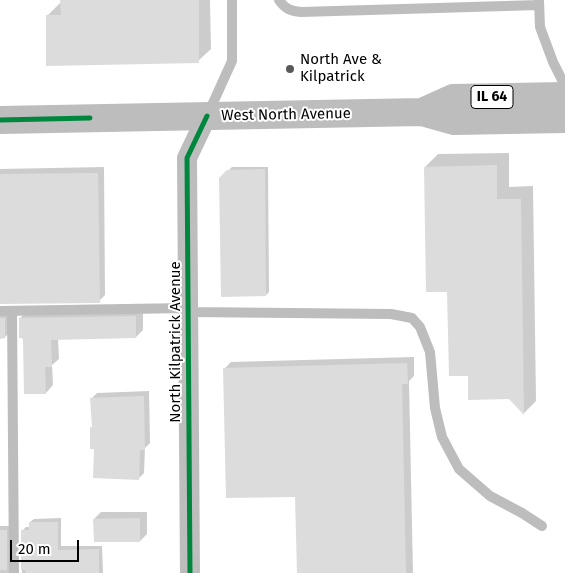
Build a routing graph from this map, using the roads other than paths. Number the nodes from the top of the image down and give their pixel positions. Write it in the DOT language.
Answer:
graph roads {
  1 [pos="232,0"];
  2 [pos="279,0"];
  3 [pos="539,3"];
  4 [pos="565,86"];
  5 [pos="565,96"];
  6 [pos="422,112"];
  7 [pos="207,116"];
  8 [pos="0,120"];
  9 [pos="565,120"];
  10 [pos="188,310"];
  11 [pos="12,311"];
  12 [pos="0,312"];
  13 [pos="542,526"];
  14 [pos="14,573"];
  15 [pos="190,573"];
  1 -- 7 [label="lane, North Kilpatrick Avenue"];
  2 -- 3 [label="lane"];
  3 -- 4 [label="lane"];
  5 -- 6 [label="main road, West North Avenue / IL 64"];
  6 -- 7 [label="main road, West North Avenue / IL 64"];
  6 -- 9 [label="main road, West North Avenue / IL 64"];
  7 -- 8 [label="main road, West North Avenue / IL 64"];
  7 -- 10 [label="street, North Kilpatrick Avenue"];
  10 -- 11 [label="lane"];
  10 -- 13 [label="lane"];
  10 -- 15 [label="street, North Kilpatrick Avenue"];
  11 -- 12 [label="lane"];
  11 -- 14 [label="lane"];
}
